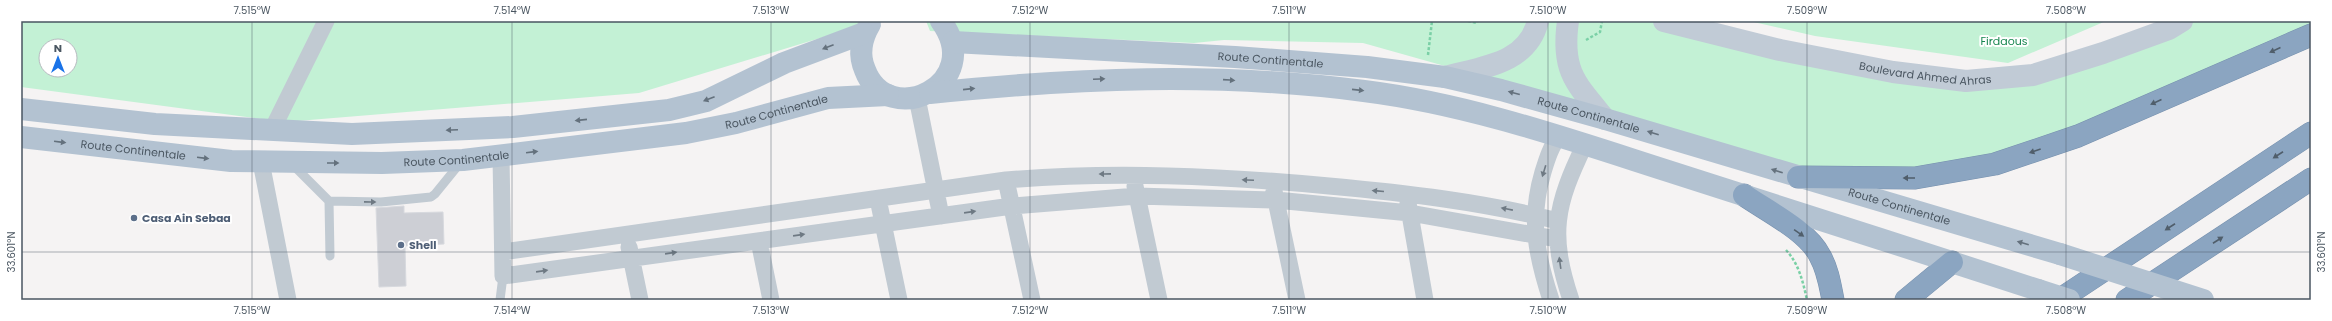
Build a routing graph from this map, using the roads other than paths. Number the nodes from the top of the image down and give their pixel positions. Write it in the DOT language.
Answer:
graph roads {
  1 [pos="326,21"];
  2 [pos="941,21"];
  3 [pos="1538,21"];
  4 [pos="1568,21"];
  5 [pos="1664,21"];
  6 [pos="2173,24"];
  7 [pos="869,25"];
  8 [pos="2311,35"];
  9 [pos="953,42"];
  10 [pos="1445,77"];
  11 [pos="888,95"];
  12 [pos="924,95"];
  13 [pos="21,109"];
  14 [pos="1605,119"];
  15 [pos="272,130"];
  16 [pos="2311,133"];
  17 [pos="1559,136"];
  18 [pos="21,138"];
  19 [pos="1585,144"];
  20 [pos="501,156"];
  21 [pos="463,160"];
  22 [pos="261,162"];
  23 [pos="291,163"];
  24 [pos="1132,174"];
  25 [pos="1798,177"];
  26 [pos="2311,179"];
  27 [pos="1006,180"];
  28 [pos="1272,181"];
  29 [pos="936,191"];
  30 [pos="1406,193"];
  31 [pos="1744,195"];
  32 [pos="1137,196"];
  33 [pos="878,199"];
  34 [pos="1276,200"];
  35 [pos="329,201"];
  36 [pos="1012,206"];
  37 [pos="1410,213"];
  38 [pos="1535,215"];
  39 [pos="941,216"];
  40 [pos="1558,221"];
  41 [pos="883,224"];
  42 [pos="626,234"];
  43 [pos="1535,234"];
  44 [pos="1557,239"];
  45 [pos="759,241"];
  46 [pos="503,252"];
  47 [pos="330,256"];
  48 [pos="632,259"];
  49 [pos="1952,262"];
  50 [pos="503,276"];
  51 [pos="288,300"];
  52 [pos="500,300"];
  53 [pos="640,300"];
  54 [pos="771,300"];
  55 [pos="899,300"];
  56 [pos="1032,300"];
  57 [pos="1159,300"];
  58 [pos="1297,300"];
  59 [pos="1425,300"];
  60 [pos="1551,300"];
  61 [pos="1571,300"];
  62 [pos="1833,300"];
  63 [pos="1906,300"];
  64 [pos="2059,300"];
  65 [pos="2069,300"];
  66 [pos="2127,300"];
  67 [pos="2203,300"];
  1 -- 15 [label="street"];
  2 -- 9 [label="main road"];
  3 -- 10 [label="street"];
  4 -- 14 [label="street"];
  5 -- 6 [label="street, Boulevard Ahmed Ahras"];
  7 -- 11 [label="main road"];
  7 -- 15 [label="main road, one-way"];
  8 -- 25 [label="highway, one-way"];
  9 -- 10 [label="main road, Route Continentale"];
  9 -- 12 [label="main road"];
  14 -- 10 [label="main road, Route Continentale, one-way"];
  11 -- 12 [label="main road, Route Continentale"];
  20 -- 11 [label="main road, Route Continentale, one-way"];
  12 -- 17 [label="main road, Route Continentale, one-way"];
  12 -- 29 [label="street"];
  13 -- 15 [label="main road"];
  25 -- 14 [label="main road, Route Continentale, one-way"];
  16 -- 64 [label="highway, one-way"];
  17 -- 19 [label="main road, Route Continentale"];
  17 -- 38 [label="street, one-way"];
  18 -- 22 [label="main road, Route Continentale, one-way"];
  19 -- 31 [label="main road, Route Continentale"];
  19 -- 40 [label="street"];
  20 -- 21 [label="main road, Route Continentale"];
  20 -- 46 [label="street"];
  23 -- 21 [label="main road, Route Continentale, one-way"];
  35 -- 21 [label="lane, one-way"];
  22 -- 23 [label="main road, Route Continentale"];
  22 -- 51 [label="street"];
  23 -- 35 [label="lane"];
  24 -- 27 [label="street, one-way"];
  28 -- 24 [label="street, one-way"];
  24 -- 32 [label="street"];
  67 -- 25 [label="main road, Route Continentale, one-way, bridge"];
  66 -- 26 [label="highway, one-way"];
  27 -- 29 [label="street"];
  27 -- 36 [label="street"];
  30 -- 28 [label="street, one-way"];
  28 -- 34 [label="street"];
  29 -- 33 [label="street"];
  29 -- 39 [label="street"];
  30 -- 37 [label="street"];
  38 -- 30 [label="street, one-way"];
  31 -- 49 [label="main road, Route Continentale"];
  31 -- 62 [label="highway, one-way"];
  32 -- 34 [label="street"];
  32 -- 36 [label="street"];
  32 -- 57 [label="street"];
  33 -- 41 [label="street"];
  33 -- 42 [label="street"];
  34 -- 37 [label="street"];
  34 -- 58 [label="street"];
  35 -- 47 [label="lane"];
  39 -- 36 [label="street, one-way"];
  36 -- 56 [label="street"];
  37 -- 43 [label="street"];
  37 -- 59 [label="street"];
  38 -- 40 [label="street"];
  38 -- 43 [label="street"];
  39 -- 41 [label="street"];
  40 -- 44 [label="street"];
  45 -- 41 [label="street, one-way"];
  41 -- 55 [label="street"];
  42 -- 46 [label="street"];
  42 -- 48 [label="street"];
  43 -- 44 [label="street"];
  43 -- 60 [label="street"];
  61 -- 44 [label="street, one-way"];
  48 -- 45 [label="street, one-way"];
  45 -- 54 [label="street"];
  46 -- 50 [label="street"];
  50 -- 48 [label="street, one-way"];
  48 -- 53 [label="street"];
  49 -- 63 [label="highway"];
  49 -- 65 [label="main road, Route Continentale, bridge"];
  50 -- 52 [label="lane"];
}
